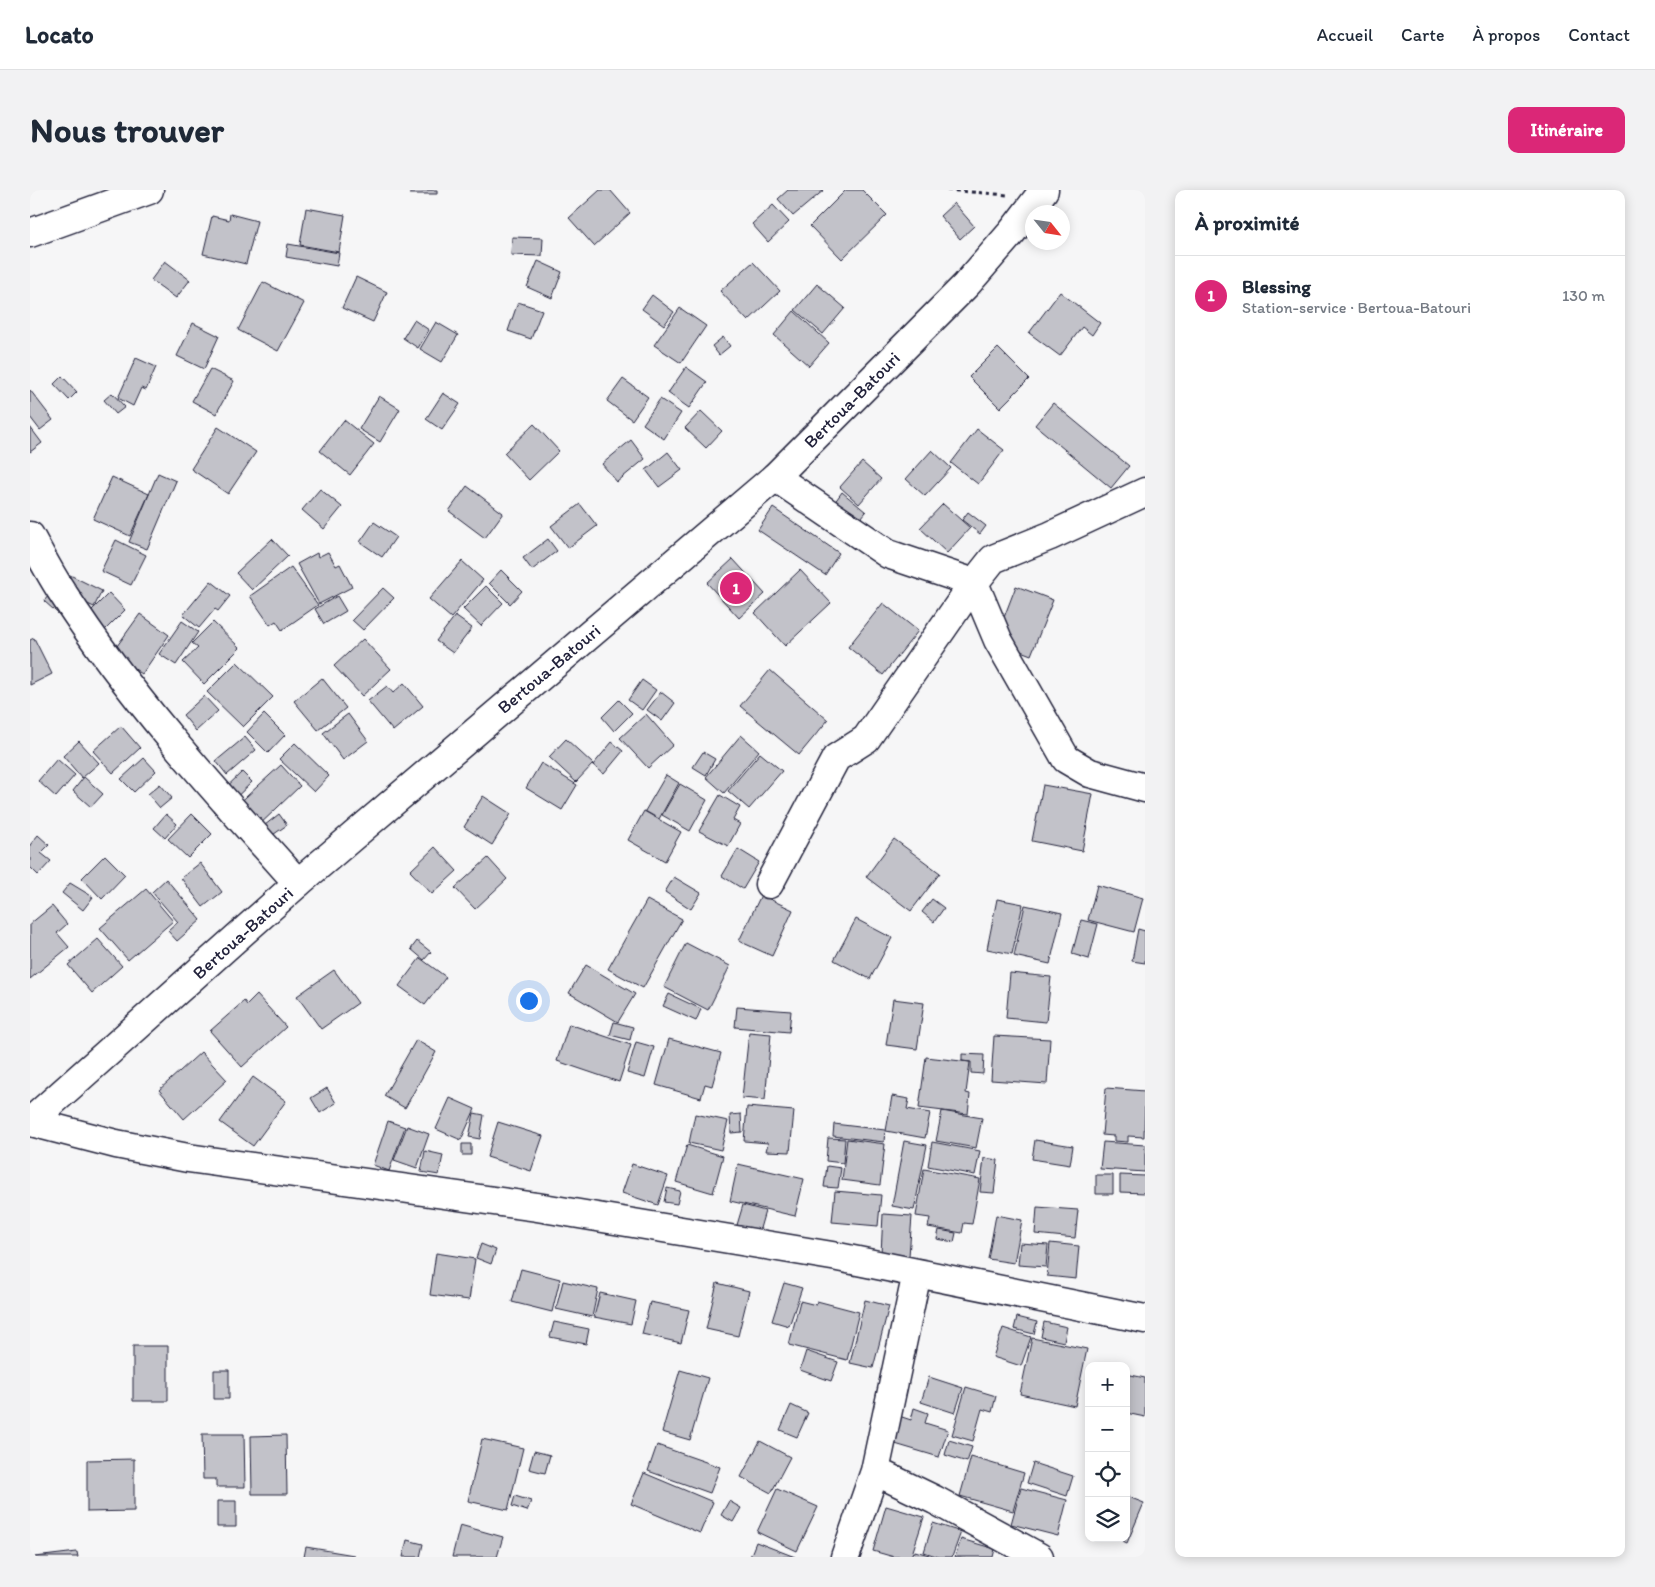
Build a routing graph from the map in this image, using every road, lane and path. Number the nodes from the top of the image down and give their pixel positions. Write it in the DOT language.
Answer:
graph roads {
  1 [pos="149,190"];
  2 [pos="946,190"];
  3 [pos="1041,194"];
  4 [pos="30,233"];
  5 [pos="775,477"];
  6 [pos="1145,492"];
  7 [pos="30,536"];
  8 [pos="974,583"];
  9 [pos="1145,788"];
  10 [pos="298,883"];
  11 [pos="769,884"];
  12 [pos="30,1122"];
  13 [pos="917,1273"];
  14 [pos="1145,1319"];
  15 [pos="875,1472"];
  16 [pos="846,1557"];
  17 [pos="1039,1557"];
  1 -- 4 [label="main road"];
  2 -- 3 [label="path"];
  3 -- 5 [label="main road, Bertoua-Batouri"];
  5 -- 8 [label="main road"];
  5 -- 10 [label="main road, Bertoua-Batouri"];
  6 -- 8 [label="main road"];
  7 -- 10 [label="main road"];
  8 -- 9 [label="main road"];
  8 -- 11 [label="main road"];
  10 -- 12 [label="main road, Bertoua-Batouri"];
  12 -- 13 [label="main road"];
  13 -- 14 [label="main road"];
  13 -- 15 [label="main road"];
  15 -- 16 [label="main road"];
  15 -- 17 [label="main road"];
}
